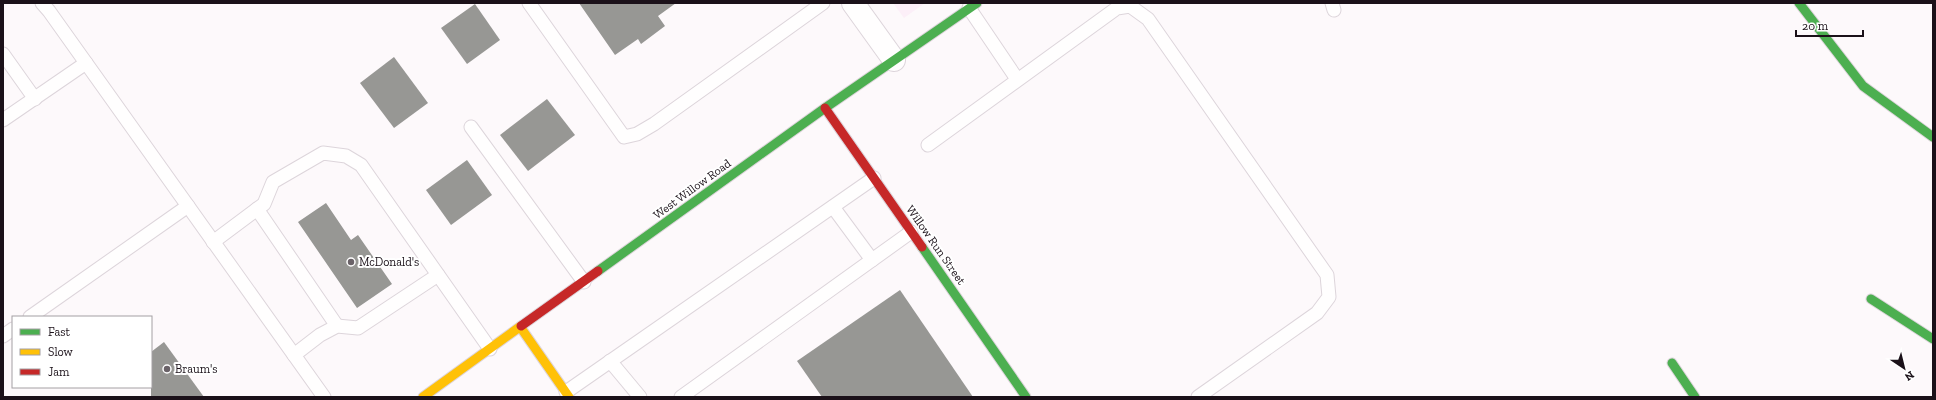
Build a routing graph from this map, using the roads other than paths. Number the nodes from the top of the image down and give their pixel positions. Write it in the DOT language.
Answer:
graph roads {
  1 [pos="42,3"];
  2 [pos="529,3"];
  3 [pos="823,3"];
  4 [pos="853,3"];
  5 [pos="1799,3"];
  6 [pos="973,6"];
  7 [pos="3,54"];
  8 [pos="894,60"];
  9 [pos="86,63"];
  10 [pos="1017,78"];
  11 [pos="34,99"];
  12 [pos="825,108"];
  13 [pos="3,120"];
  14 [pos="471,127"];
  15 [pos="1933,137"];
  16 [pos="928,145"];
  17 [pos="874,178"];
  18 [pos="188,206"];
  19 [pos="833,207"];
  20 [pos="257,208"];
  21 [pos="911,232"];
  22 [pos="213,242"];
  23 [pos="872,260"];
  24 [pos="438,275"];
  25 [pos="584,282"];
  26 [pos="1871,298"];
  27 [pos="31,316"];
  28 [pos="337,326"];
  29 [pos="521,328"];
  30 [pos="12,330"];
  31 [pos="3,336"];
  32 [pos="1933,339"];
  33 [pos="490,349"];
  34 [pos="294,355"];
  35 [pos="610,361"];
  36 [pos="1672,363"];
  37 [pos="567,394"];
  38 [pos="324,397"];
  39 [pos="423,397"];
  40 [pos="640,397"];
  41 [pos="681,397"];
  42 [pos="1026,397"];
  43 [pos="1198,397"];
  44 [pos="1695,397"];
  1 -- 9 [label="lane"];
  2 -- 3 [label="lane"];
  4 -- 8 [label="street"];
  5 -- 15 [label="street"];
  6 -- 8 [label="street, West Willow Road"];
  6 -- 10 [label="lane"];
  7 -- 11 [label="lane"];
  8 -- 12 [label="street, West Willow Road"];
  9 -- 11 [label="lane"];
  9 -- 18 [label="lane"];
  10 -- 16 [label="lane"];
  10 -- 43 [label="lane"];
  11 -- 13 [label="lane"];
  12 -- 17 [label="street, Willow Run Street"];
  12 -- 25 [label="street, West Willow Road"];
  14 -- 25 [label="lane"];
  17 -- 19 [label="lane"];
  17 -- 21 [label="street, Willow Run Street"];
  18 -- 22 [label="lane"];
  18 -- 27 [label="lane"];
  19 -- 23 [label="lane"];
  19 -- 35 [label="lane"];
  20 -- 22 [label="lane"];
  20 -- 24 [label="lane"];
  20 -- 28 [label="lane"];
  21 -- 23 [label="lane"];
  21 -- 42 [label="street, Willow Run Street"];
  22 -- 34 [label="lane"];
  23 -- 41 [label="lane"];
  24 -- 28 [label="lane"];
  24 -- 33 [label="lane"];
  25 -- 29 [label="street, West Willow Road"];
  26 -- 32 [label="street"];
  28 -- 34 [label="lane"];
  29 -- 33 [label="street, West Willow Road"];
  29 -- 37 [label="street"];
  30 -- 31 [label="lane"];
  33 -- 39 [label="street, West Willow Road"];
  34 -- 38 [label="lane"];
  35 -- 37 [label="lane"];
  35 -- 40 [label="lane"];
  36 -- 44 [label="street"];
}
